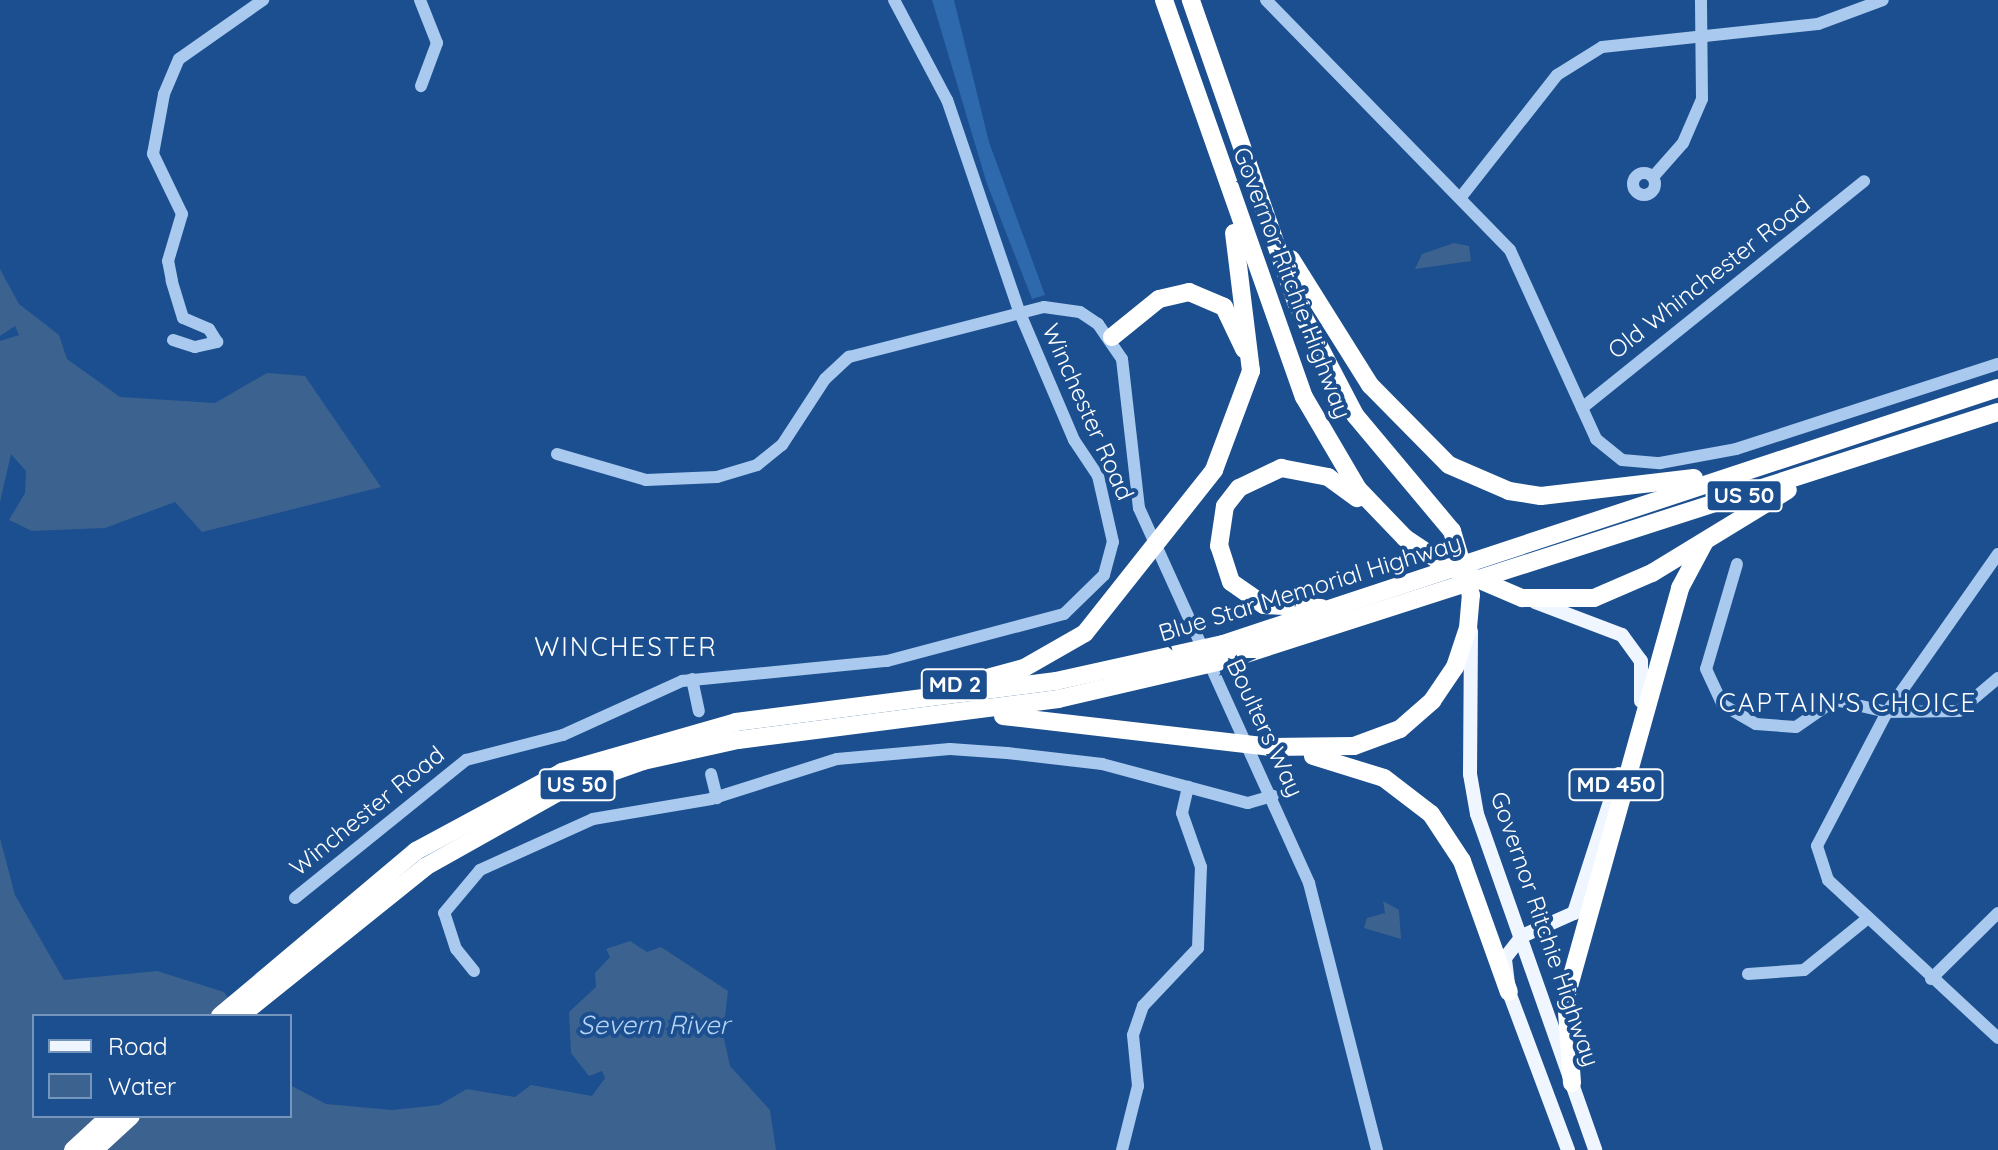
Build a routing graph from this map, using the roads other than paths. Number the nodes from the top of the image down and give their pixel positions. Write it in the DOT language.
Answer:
graph roads {
  1 [pos="263,0"];
  2 [pos="420,0"];
  3 [pos="894,0"];
  4 [pos="1164,0"];
  5 [pos="1191,0"];
  6 [pos="1266,0"];
  7 [pos="1701,0"];
  8 [pos="1883,0"];
  9 [pos="1703,34"];
  10 [pos="421,86"];
  11 [pos="1200,106"];
  12 [pos="1244,151"];
  13 [pos="1653,177"];
  14 [pos="1864,181"];
  15 [pos="1461,197"];
  16 [pos="1019,311"];
  17 [pos="1112,337"];
  18 [pos="173,340"];
  19 [pos="1998,364"];
  20 [pos="1998,388"];
  21 [pos="1243,406"];
  22 [pos="1582,408"];
  23 [pos="1998,412"];
  24 [pos="1821,446"];
  25 [pos="557,454"];
  26 [pos="1840,464"];
  27 [pos="1713,531"];
  28 [pos="1405,538"];
  29 [pos="1998,554"];
  30 [pos="1737,564"];
  31 [pos="1487,569"];
  32 [pos="1534,602"];
  33 [pos="1471,605"];
  34 [pos="1344,608"];
  35 [pos="1226,651"];
  36 [pos="1186,661"];
  37 [pos="1998,678"];
  38 [pos="692,679"];
  39 [pos="699,711"];
  40 [pos="1887,712"];
  41 [pos="904,717"];
  42 [pos="736,722"];
  43 [pos="1271,747"];
  44 [pos="711,774"];
  45 [pos="1188,787"];
  46 [pos="1273,796"];
  47 [pos="717,798"];
  48 [pos="295,898"];
  49 [pos="1998,913"];
  50 [pos="1868,918"];
  51 [pos="1522,936"];
  52 [pos="291,960"];
  53 [pos="474,971"];
  54 [pos="1748,974"];
  55 [pos="1931,979"];
  56 [pos="1509,992"];
  57 [pos="223,1014"];
  58 [pos="242,1014"];
  59 [pos="1998,1038"];
  60 [pos="1572,1083"];
  61 [pos="108,1118"];
  62 [pos="129,1118"];
  63 [pos="73,1150"];
  64 [pos="94,1150"];
  65 [pos="1122,1150"];
  66 [pos="1377,1150"];
  67 [pos="1568,1150"];
  68 [pos="1595,1150"];
  1 -- 18 [label="street"];
  2 -- 10 [label="street"];
  3 -- 16 [label="street, Winchester Road"];
  4 -- 11 [label="highway, Governor Ritchie Highway"];
  5 -- 12 [label="highway, Governor Ritchie Highway / MD 2"];
  6 -- 15 [label="street"];
  7 -- 9 [label="street"];
  8 -- 9 [label="street"];
  9 -- 13 [label="street"];
  9 -- 15 [label="street"];
  11 -- 21 [label="highway"];
  11 -- 28 [label="highway, Governor Ritchie Highway / MD 450"];
  12 -- 24 [label="highway"];
  12 -- 33 [label="highway, Governor Ritchie Highway / MD 2"];
  14 -- 22 [label="street, Old Whinchester Road"];
  15 -- 22 [label="street"];
  16 -- 17 [label="street"];
  16 -- 25 [label="street"];
  16 -- 38 [label="street, Winchester Road"];
  17 -- 21 [label="highway"];
  17 -- 46 [label="street, Boulters Way"];
  19 -- 22 [label="street"];
  20 -- 24 [label="highway, Blue Star Memorial Highway / US 50"];
  21 -- 42 [label="highway, MD 2"];
  23 -- 26 [label="highway, Blue Star Memorial Highway / US 50"];
  24 -- 31 [label="highway, Blue Star Memorial Highway / US 50"];
  26 -- 27 [label="highway"];
  26 -- 31 [label="highway, Blue Star Memorial Highway / US 50"];
  27 -- 32 [label="highway"];
  27 -- 60 [label="highway"];
  28 -- 32 [label="highway, Governor Ritchie Highway / MD 450"];
  28 -- 34 [label="highway"];
  29 -- 40 [label="street"];
  30 -- 40 [label="street"];
  31 -- 34 [label="highway, Blue Star Memorial Highway / US 50"];
  31 -- 35 [label="highway, Blue Star Memorial Highway / US 50"];
  32 -- 51 [label="main road, MD 450"];
  33 -- 43 [label="highway, MD 2"];
  33 -- 51 [label="main road, Governor Ritchie Highway"];
  34 -- 35 [label="highway, Blue Star Memorial Highway / US 50"];
  35 -- 36 [label="highway, Blue Star Memorial Highway / US 50"];
  36 -- 41 [label="highway, Blue Star Memorial Highway / US 50"];
  36 -- 42 [label="highway, Blue Star Memorial Highway / US 50"];
  37 -- 40 [label="street"];
  38 -- 39 [label="street"];
  38 -- 48 [label="street, Winchester Road"];
  40 -- 50 [label="street"];
  41 -- 43 [label="highway, MD 2"];
  41 -- 52 [label="highway, Blue Star Memorial Highway / US 50"];
  42 -- 52 [label="highway, Blue Star Memorial Highway / US 50"];
  43 -- 56 [label="highway"];
  44 -- 47 [label="street"];
  45 -- 46 [label="street"];
  45 -- 47 [label="street"];
  45 -- 65 [label="street"];
  46 -- 66 [label="street, Boulters Way"];
  47 -- 53 [label="street"];
  49 -- 55 [label="street"];
  50 -- 54 [label="street"];
  50 -- 55 [label="street"];
  51 -- 56 [label="main road, Governor Ritchie Highway"];
  51 -- 60 [label="main road, Governor Ritchie Highway"];
  52 -- 57 [label="highway, Blue Star Memorial Highway / US 50"];
  52 -- 58 [label="highway, Blue Star Memorial Highway / US 50"];
  55 -- 59 [label="street"];
  56 -- 67 [label="main road, Governor Ritchie Highway"];
  60 -- 68 [label="main road, Governor Ritchie Highway"];
  61 -- 63 [label="highway"];
  62 -- 64 [label="highway"];
}
